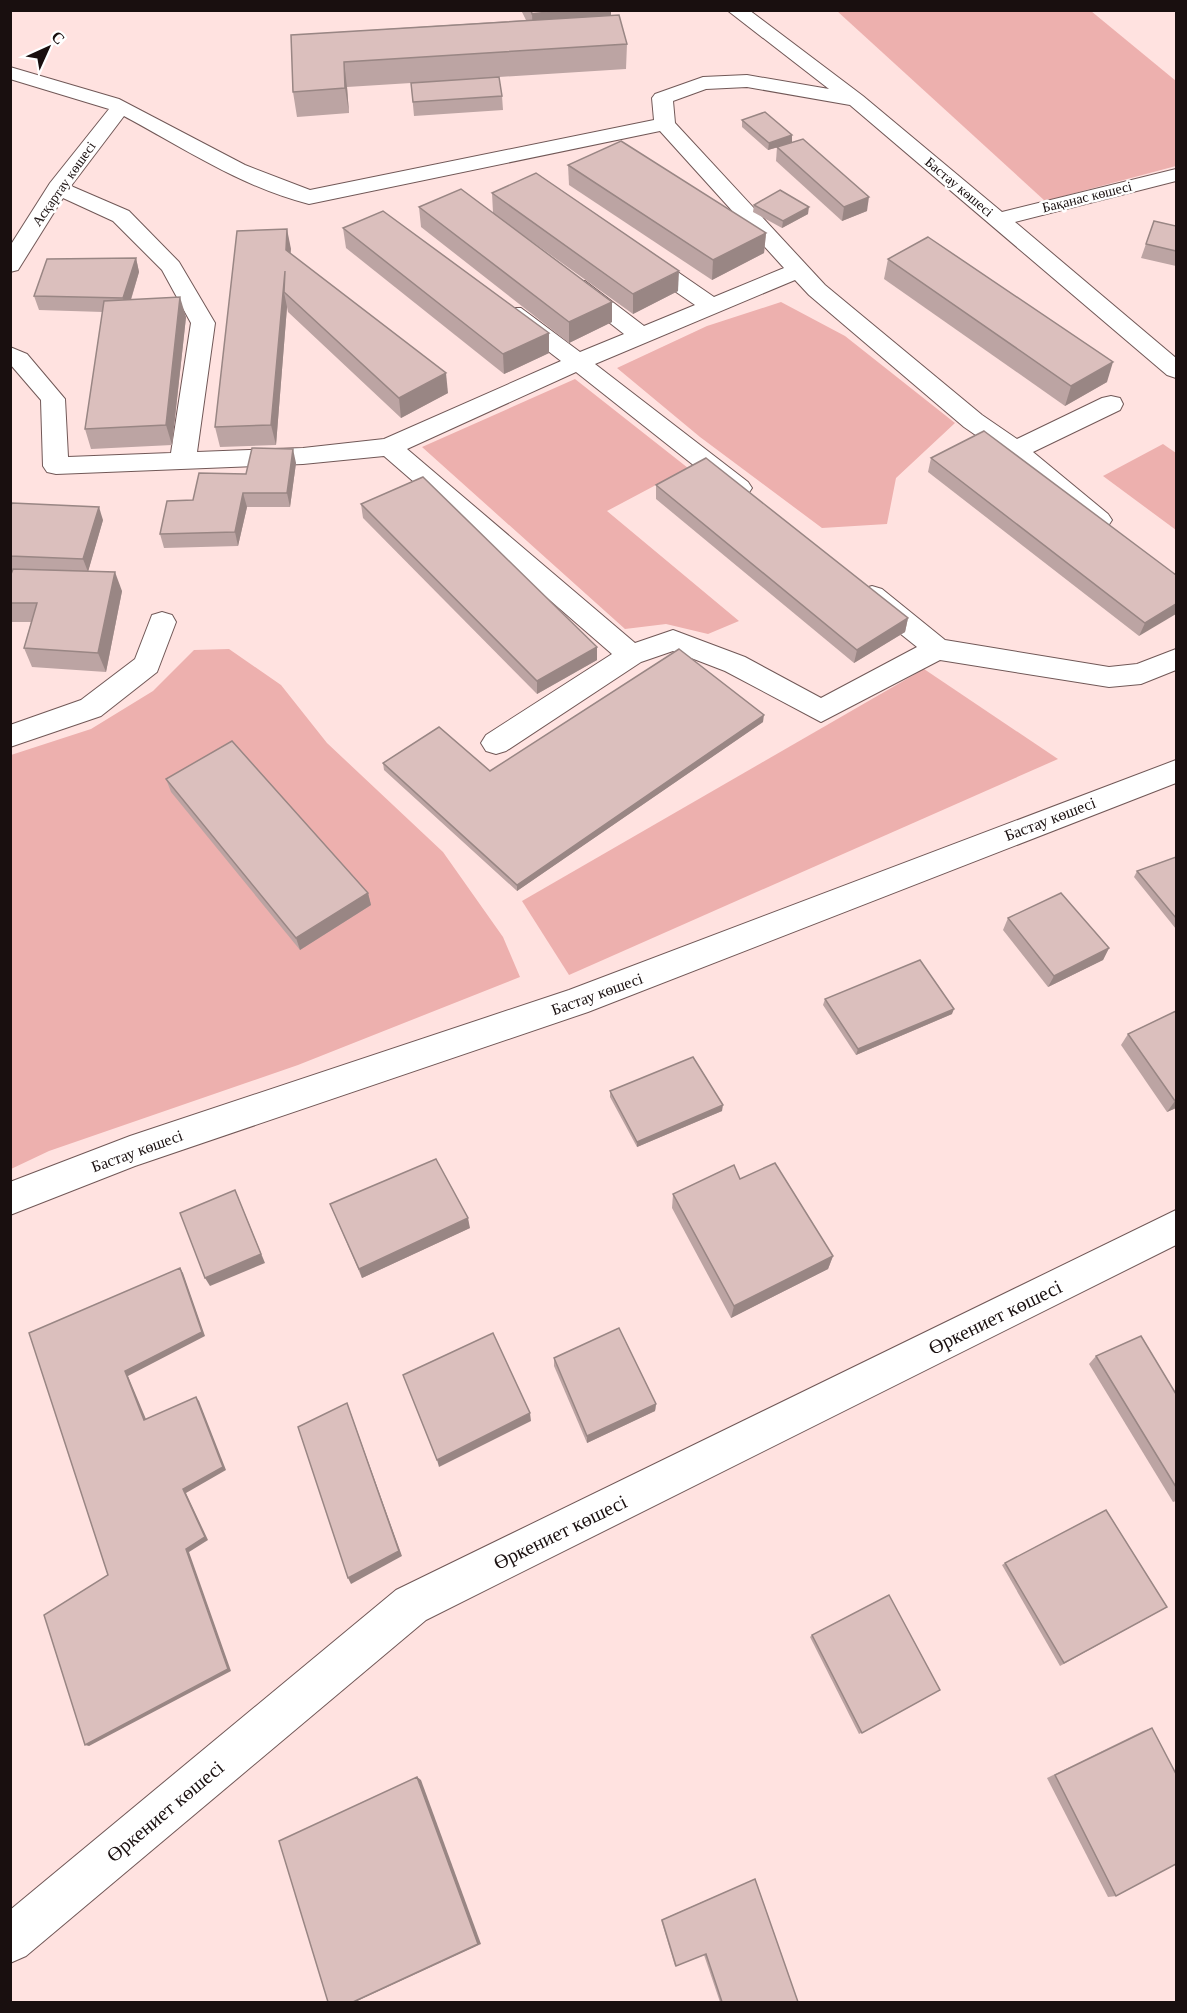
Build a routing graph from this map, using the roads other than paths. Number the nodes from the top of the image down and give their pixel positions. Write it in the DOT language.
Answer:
graph roads {
  1 [pos="736,10"];
  2 [pos="10,73"];
  3 [pos="856,100"];
  4 [pos="122,107"];
  5 [pos="665,124"];
  6 [pos="1176,175"];
  7 [pos="58,188"];
  8 [pos="998,220"];
  9 [pos="626,247"];
  10 [pos="10,265"];
  11 [pos="798,270"];
  12 [pos="559,273"];
  13 [pos="493,298"];
  14 [pos="712,306"];
  15 [pos="642,336"];
  16 [pos="10,354"];
  17 [pos="578,362"];
  18 [pos="1176,370"];
  19 [pos="1111,404"];
  20 [pos="389,447"];
  21 [pos="1015,450"];
  22 [pos="183,461"];
  23 [pos="761,504"];
  24 [pos="1114,532"];
  25 [pos="851,579"];
  26 [pos="162,622"];
  27 [pos="937,649"];
  28 [pos="631,655"];
  29 [pos="1176,659"];
  30 [pos="10,736"];
  31 [pos="496,743"];
  32 [pos="1176,771"];
  33 [pos="10,1199"];
  34 [pos="1176,1227"];
  35 [pos="10,1940"];
  1 -- 3 [label="street, Бастау көшесі"];
  2 -- 4 [label="street"];
  3 -- 5 [label="street"];
  3 -- 8 [label="street, Бастау көшесі"];
  4 -- 5 [label="street"];
  4 -- 7 [label="street, Асқартау көшесі"];
  5 -- 11 [label="street"];
  6 -- 8 [label="street, Бақанас көшесі"];
  7 -- 10 [label="street, Асқартау көшесі"];
  7 -- 22 [label="street"];
  8 -- 18 [label="street, Бастау көшесі"];
  9 -- 14 [label="street"];
  11 -- 14 [label="street"];
  11 -- 21 [label="street"];
  12 -- 15 [label="street"];
  13 -- 17 [label="street"];
  14 -- 15 [label="street"];
  15 -- 17 [label="street"];
  16 -- 22 [label="street"];
  17 -- 20 [label="street"];
  17 -- 23 [label="street"];
  19 -- 21 [label="street"];
  20 -- 22 [label="street"];
  20 -- 28 [label="street"];
  21 -- 24 [label="street"];
  25 -- 27 [label="street"];
  26 -- 30 [label="street"];
  27 -- 28 [label="street"];
  27 -- 29 [label="street"];
  28 -- 31 [label="street"];
  32 -- 33 [label="street, Бастау көшесі"];
  34 -- 35 [label="street, Өркениет көшесі"];
}
